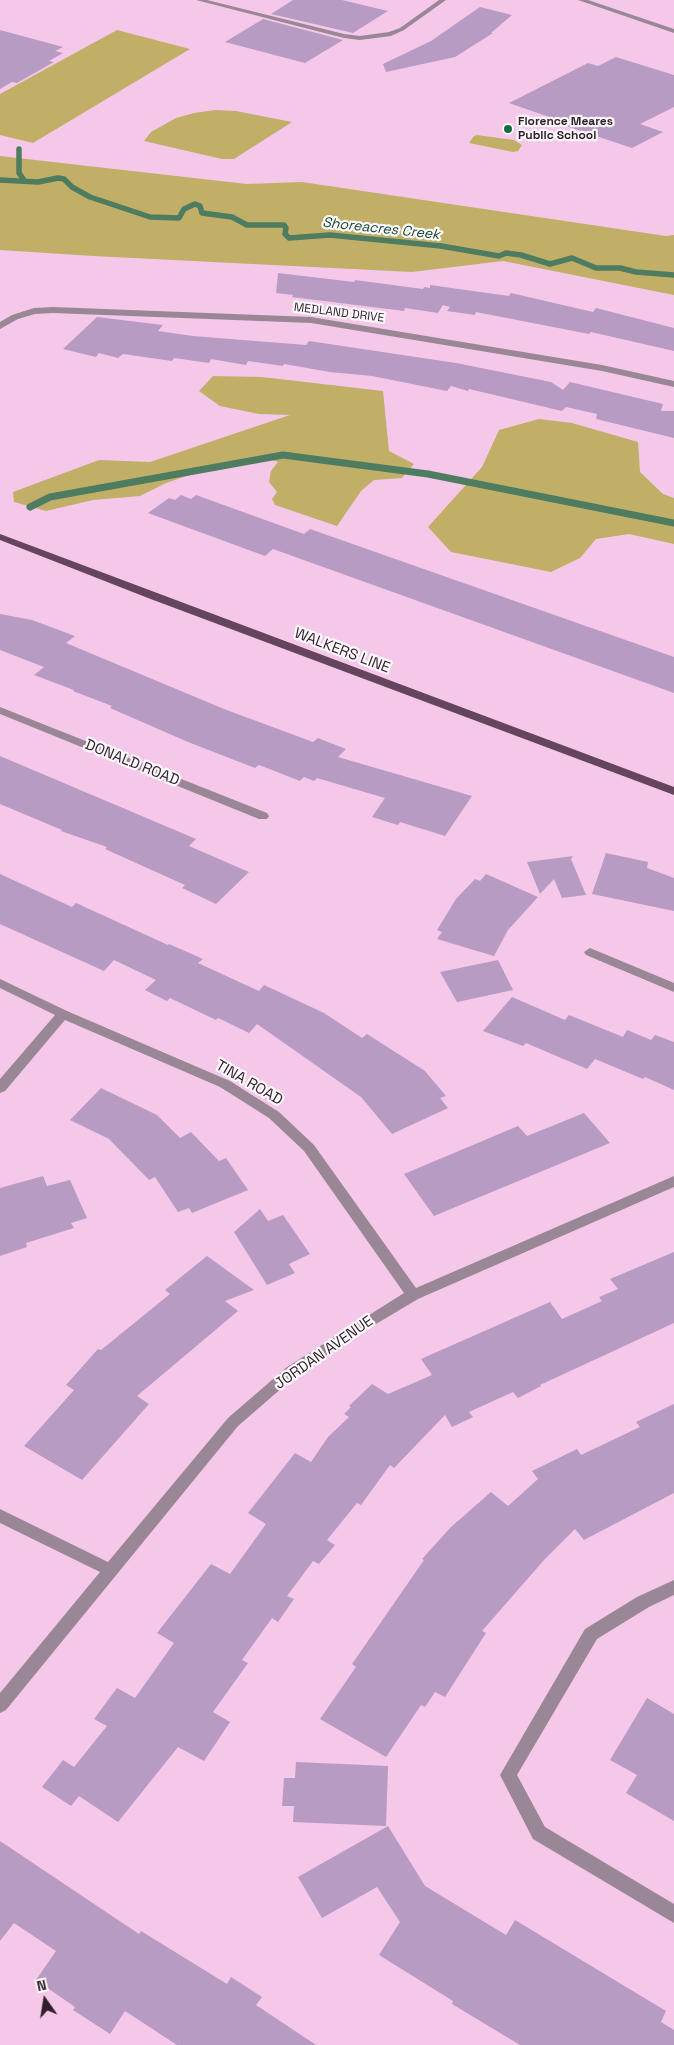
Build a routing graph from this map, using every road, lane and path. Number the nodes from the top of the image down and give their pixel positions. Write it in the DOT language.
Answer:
graph roads {
  1 [pos="199,0"];
  2 [pos="443,0"];
  3 [pos="581,0"];
  4 [pos="674,31"];
  5 [pos="0,326"];
  6 [pos="674,384"];
  7 [pos="0,537"];
  8 [pos="0,710"];
  9 [pos="674,791"];
  10 [pos="263,816"];
  11 [pos="590,952"];
  12 [pos="0,983"];
  13 [pos="674,988"];
  14 [pos="63,1014"];
  15 [pos="0,1088"];
  16 [pos="674,1181"];
  17 [pos="413,1295"];
  18 [pos="0,1516"];
  19 [pos="110,1570"];
  20 [pos="674,1587"];
  21 [pos="0,1705"];
  22 [pos="674,1914"];
  1 -- 2 [label="street"];
  3 -- 4 [label="street"];
  5 -- 6 [label="street, MEDLAND DRIVE"];
  7 -- 9 [label="main road, WALKERS LINE"];
  8 -- 10 [label="street, DONALD ROAD"];
  11 -- 13 [label="street"];
  12 -- 14 [label="street, TINA ROAD"];
  14 -- 15 [label="street"];
  14 -- 17 [label="street, TINA ROAD"];
  16 -- 17 [label="street, JORDAN AVENUE"];
  17 -- 19 [label="street, JORDAN AVENUE"];
  18 -- 19 [label="street"];
  19 -- 21 [label="street, JORDAN AVENUE"];
  20 -- 22 [label="street"];
}
